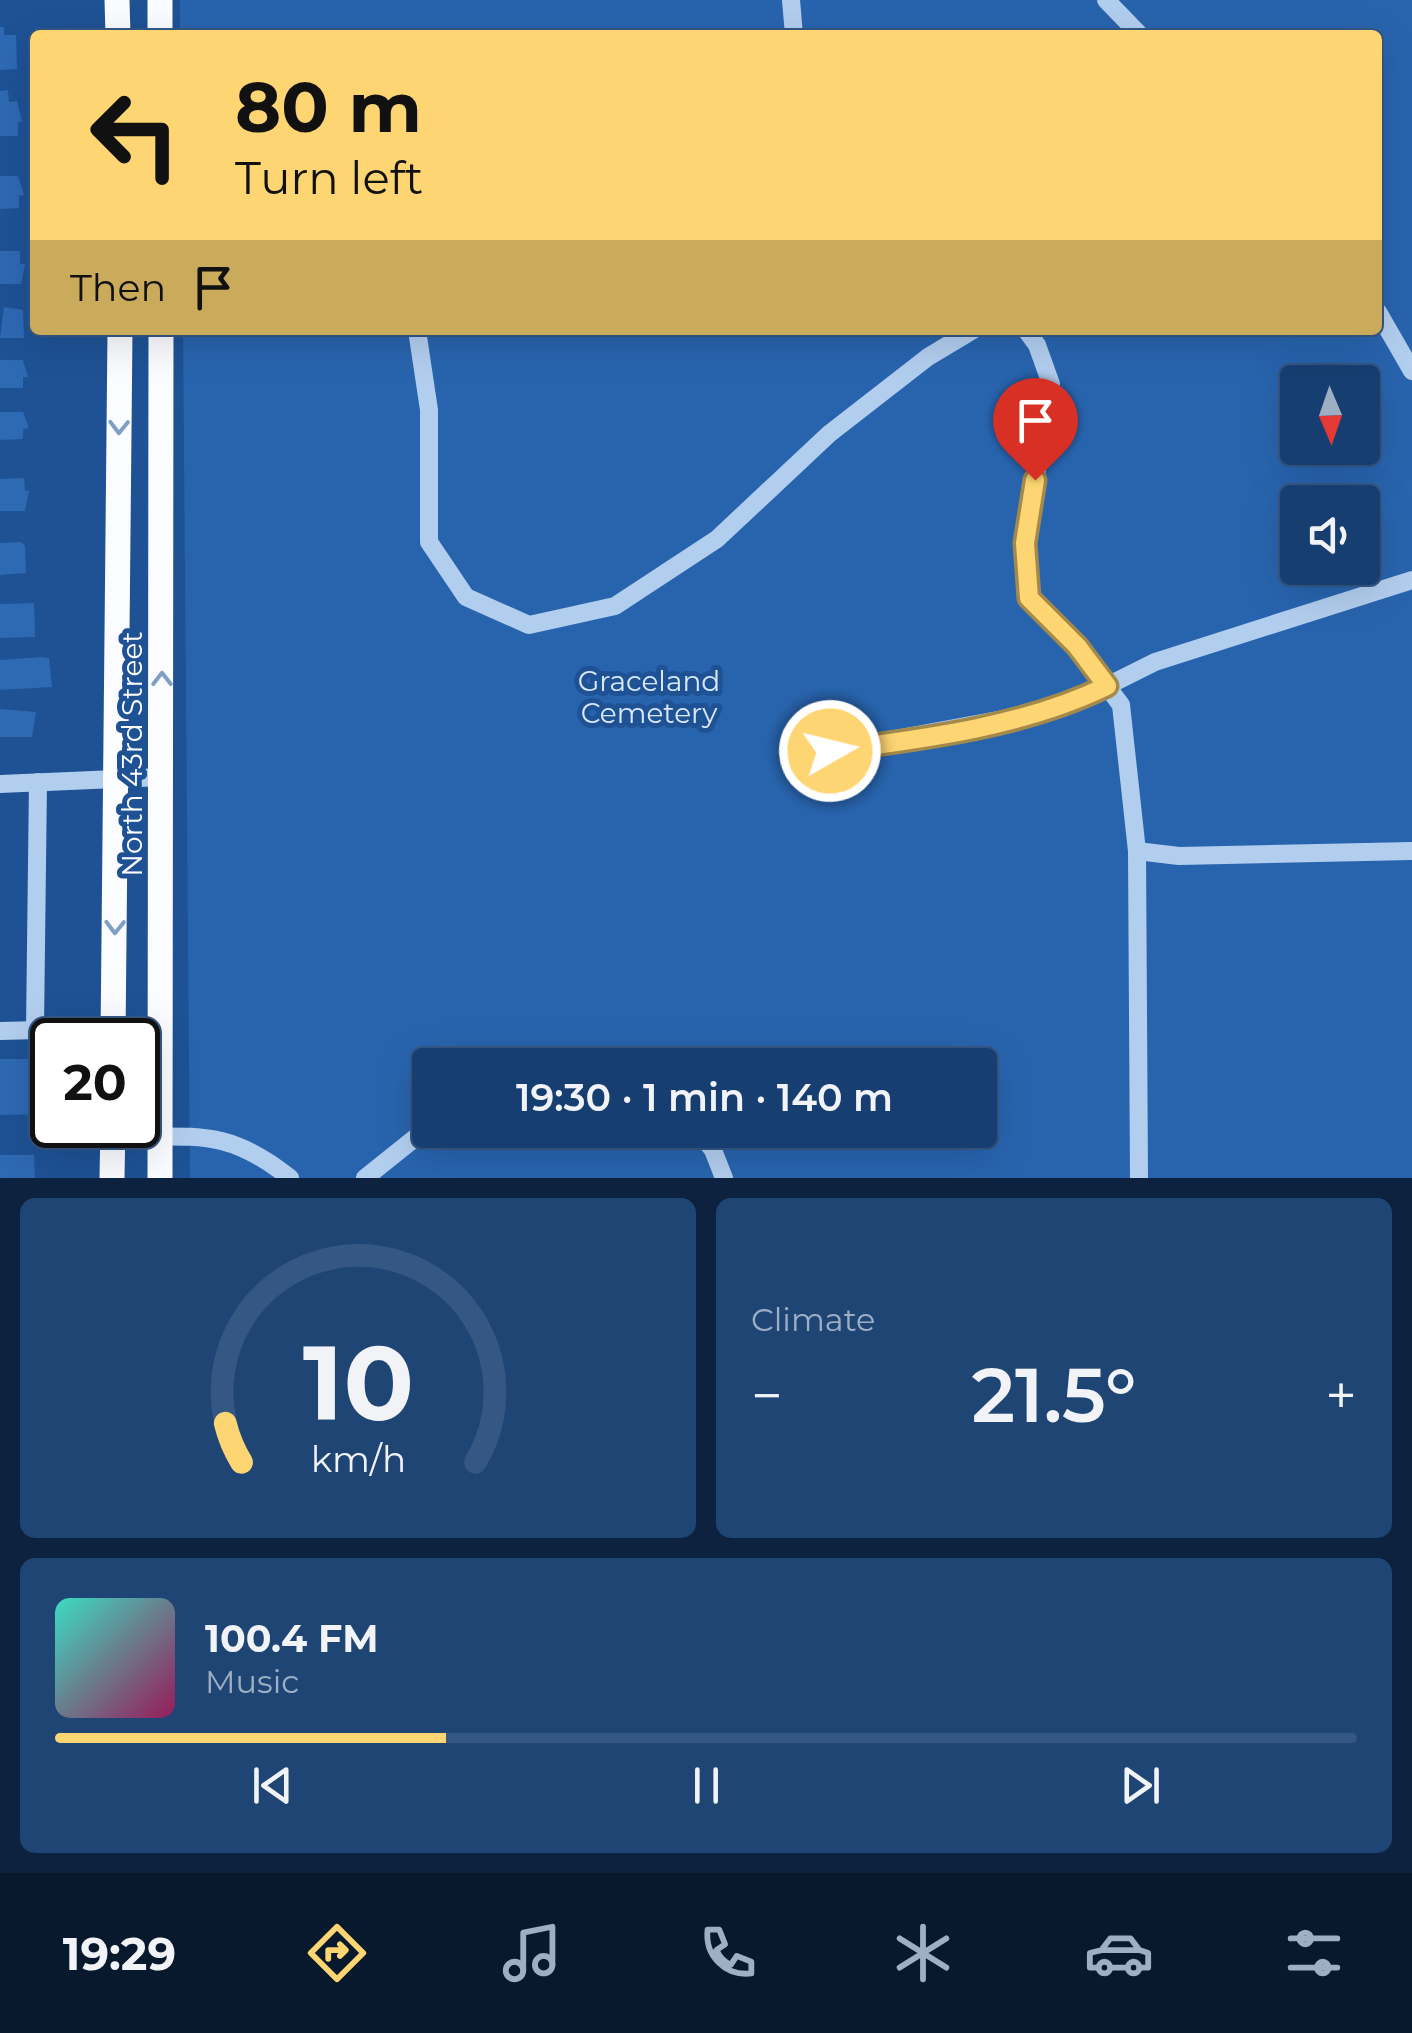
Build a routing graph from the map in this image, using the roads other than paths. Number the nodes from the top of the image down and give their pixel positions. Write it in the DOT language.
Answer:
graph roads {
  1 [pos="118,0"];
  2 [pos="160,0"];
  3 [pos="791,0"];
  4 [pos="1106,0"];
  5 [pos="118,30"];
  6 [pos="160,30"];
  7 [pos="794,30"];
  8 [pos="1135,30"];
  9 [pos="1382,319"];
  10 [pos="120,335"];
  11 [pos="161,335"];
  12 [pos="418,335"];
  13 [pos="965,335"];
  14 [pos="1030,335"];
  15 [pos="1412,371"];
  16 [pos="1412,580"];
  17 [pos="1107,686"];
  18 [pos="830,751"];
  19 [pos="162,777"];
  20 [pos="116,779"];
  21 [pos="38,782"];
  22 [pos="0,784"];
  23 [pos="1137,851"];
  24 [pos="1412,851"];
  25 [pos="36,1018"];
  26 [pos="114,1018"];
  27 [pos="161,1027"];
  28 [pos="30,1029"];
  29 [pos="0,1030"];
  30 [pos="160,1138"];
  31 [pos="412,1140"];
  32 [pos="112,1148"];
  33 [pos="160,1148"];
  34 [pos="711,1148"];
  35 [pos="112,1178"];
  36 [pos="160,1178"];
  37 [pos="290,1178"];
  38 [pos="365,1178"];
  39 [pos="724,1178"];
  40 [pos="1139,1178"];
  1 -- 5 [label="main road"];
  2 -- 6 [label="main road"];
  3 -- 7 [label="lane"];
  4 -- 8 [label="lane"];
  9 -- 15 [label="lane"];
  10 -- 20 [label="main road, North 43rd Street, one-way"];
  19 -- 11 [label="main road, North 43rd Street, one-way"];
  12 -- 13 [label="lane"];
  14 -- 17 [label="lane"];
  16 -- 17 [label="lane"];
  17 -- 18 [label="lane"];
  17 -- 23 [label="lane"];
  19 -- 20 [label="lane"];
  19 -- 27 [label="main road, North 43rd Street"];
  20 -- 21 [label="lane"];
  20 -- 26 [label="main road, North 43rd Street, one-way"];
  21 -- 22 [label="lane"];
  21 -- 25 [label="lane"];
  23 -- 24 [label="lane"];
  23 -- 40 [label="lane"];
  27 -- 30 [label="main road, North 43rd Street"];
  28 -- 29 [label="lane"];
  30 -- 37 [label="lane"];
  31 -- 38 [label="lane"];
  32 -- 35 [label="main road"];
  33 -- 36 [label="main road, North 43rd Street"];
  34 -- 39 [label="lane"];
}
